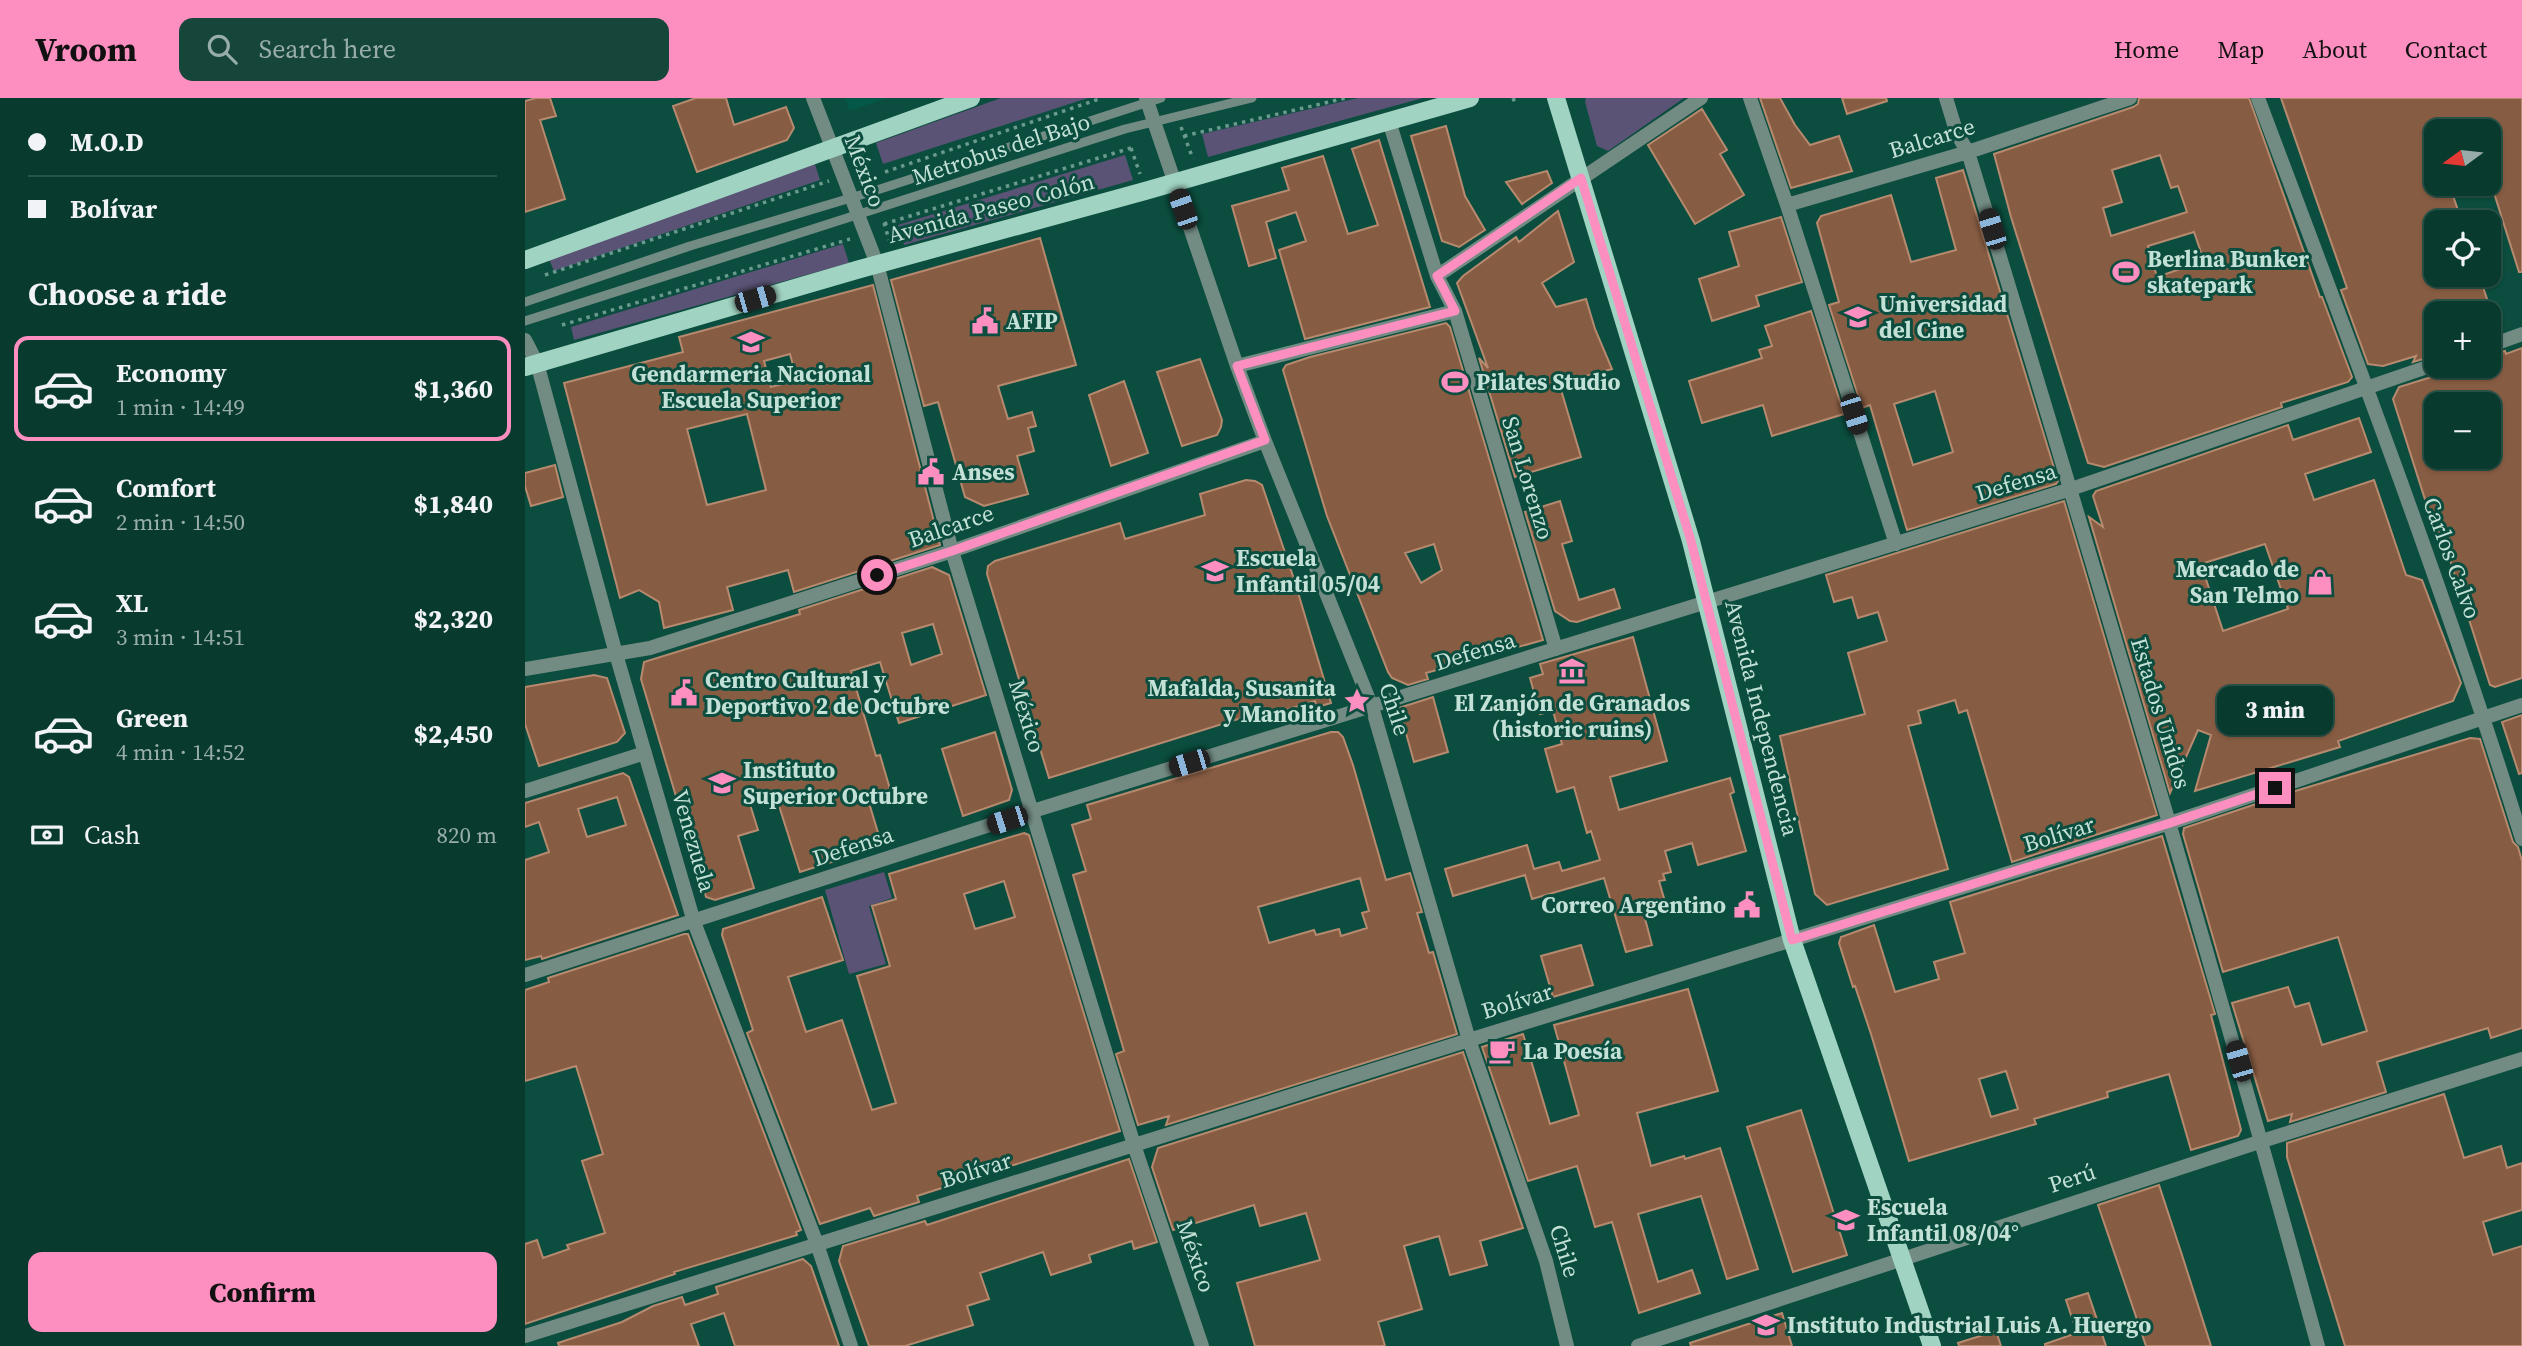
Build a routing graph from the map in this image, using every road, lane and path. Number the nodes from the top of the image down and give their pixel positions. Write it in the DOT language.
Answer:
graph roads {
  1 [pos="813,98"];
  2 [pos="971,98"];
  3 [pos="1101,98"];
  4 [pos="1252,98"];
  5 [pos="1346,98"];
  6 [pos="1470,98"];
  7 [pos="1513,98"];
  8 [pos="1556,98"];
  9 [pos="1701,98"];
  10 [pos="1750,98"];
  11 [pos="1946,98"];
  12 [pos="2130,98"];
  13 [pos="2258,98"];
  14 [pos="1152,99"];
  15 [pos="1516,105"];
  16 [pos="1176,115"];
  17 [pos="1154,121"];
  18 [pos="1389,121"];
  19 [pos="1125,129"];
  20 [pos="1184,136"];
  21 [pos="832,148"];
  22 [pos="1131,148"];
  23 [pos="1968,152"];
  24 [pos="883,172"];
  25 [pos="1198,176"];
  26 [pos="1581,178"];
  27 [pos="829,181"];
  28 [pos="1174,183"];
  29 [pos="1145,191"];
  30 [pos="851,197"];
  31 [pos="1787,205"];
  32 [pos="858,215"];
  33 [pos="884,224"];
  34 [pos="851,239"];
  35 [pos="525,260"];
  36 [pos="877,264"];
  37 [pos="545,275"];
  38 [pos="1437,276"];
  39 [pos="525,302"];
  40 [pos="1455,311"];
  41 [pos="525,321"];
  42 [pos="562,325"];
  43 [pos="2522,334"];
  44 [pos="525,340"];
  45 [pos="2501,342"];
  46 [pos="531,365"];
  47 [pos="1237,366"];
  48 [pos="2424,368"];
  49 [pos="2367,388"];
  50 [pos="1265,440"];
  51 [pos="2071,489"];
  52 [pos="1896,544"];
  53 [pos="952,551"];
  54 [pos="1708,603"];
  55 [pos="1556,649"];
  56 [pos="616,654"];
  57 [pos="525,669"];
  58 [pos="2522,705"];
  59 [pos="1372,707"];
  60 [pos="2485,718"];
  61 [pos="645,753"];
  62 [pos="525,791"];
  63 [pos="1033,811"];
  64 [pos="2170,823"];
  65 [pos="2522,839"];
  66 [pos="694,922"];
  67 [pos="1792,940"];
  68 [pos="525,975"];
  69 [pos="1469,1040"];
  70 [pos="2522,1059"];
  71 [pos="2262,1141"];
  72 [pos="1134,1145"];
  73 [pos="817,1244"];
  74 [pos="1901,1258"];
  75 [pos="525,1336"];
  76 [pos="851,1346"];
  77 [pos="1202,1346"];
  78 [pos="1567,1346"];
  79 [pos="1638,1346"];
  80 [pos="1932,1346"];
  81 [pos="2318,1346"];
  1 -- 21 [label="street, México"];
  2 -- 21 [label="main road"];
  3 -- 24 [label="path"];
  4 -- 16 [label="lane, Metrobus del Bajo"];
  5 -- 20 [label="path"];
  6 -- 18 [label="main road, Avenida Paseo Colón"];
  7 -- 15 [label="path"];
  8 -- 26 [label="main road, Avenida Independencia"];
  9 -- 26 [label="street"];
  10 -- 31 [label="street"];
  11 -- 23 [label="street, Estados Unidos"];
  12 -- 23 [label="street, Balcarce"];
  13 -- 49 [label="street, Carlos Calvo"];
  14 -- 17 [label="street, Chile"];
  14 -- 30 [label="lane, Metrobus del Bajo"];
  16 -- 17 [label="lane, Metrobus del Bajo"];
  16 -- 20 [label="path"];
  17 -- 19 [label="lane, Metrobus del Bajo"];
  17 -- 28 [label="street, Chile"];
  18 -- 25 [label="main road, Avenida Paseo Colón"];
  18 -- 38 [label="street, San Lorenzo"];
  19 -- 22 [label="path"];
  19 -- 32 [label="lane, Metrobus del Bajo"];
  20 -- 25 [label="path"];
  21 -- 30 [label="street, México"];
  21 -- 35 [label="main road"];
  22 -- 29 [label="path"];
  22 -- 33 [label="path"];
  23 -- 31 [label="street, Balcarce"];
  23 -- 51 [label="street, Estados Unidos"];
  25 -- 28 [label="main road, Avenida Paseo Colón"];
  26 -- 38 [label="street"];
  26 -- 54 [label="main road, Avenida Independencia"];
  27 -- 37 [label="path"];
  28 -- 29 [label="main road, Avenida Paseo Colón"];
  28 -- 47 [label="street, Chile"];
  29 -- 36 [label="main road, Avenida Paseo Colón"];
  30 -- 32 [label="street, México"];
  30 -- 39 [label="lane, Metrobus del Bajo"];
  31 -- 52 [label="street"];
  32 -- 36 [label="street, México"];
  32 -- 41 [label="lane, Metrobus del Bajo"];
  34 -- 42 [label="path"];
  36 -- 46 [label="main road, Avenida Paseo Colón"];
  36 -- 53 [label="street, México"];
  38 -- 40 [label="street, San Lorenzo"];
  40 -- 47 [label="street"];
  40 -- 55 [label="street, San Lorenzo"];
  43 -- 45 [label="street"];
  44 -- 46 [label="street, Venezuela"];
  46 -- 56 [label="street, Venezuela"];
  47 -- 50 [label="street, Chile"];
  48 -- 49 [label="street, Defensa"];
  49 -- 51 [label="street, Defensa"];
  49 -- 60 [label="street, Carlos Calvo"];
  50 -- 53 [label="street, Balcarce"];
  50 -- 59 [label="street, Chile"];
  51 -- 52 [label="street, Defensa"];
  51 -- 64 [label="street, Estados Unidos"];
  52 -- 54 [label="street, Defensa"];
  53 -- 56 [label="street, Balcarce"];
  53 -- 63 [label="street, México"];
  54 -- 55 [label="street, Defensa"];
  54 -- 67 [label="main road, Avenida Independencia"];
  55 -- 59 [label="street, Defensa"];
  56 -- 57 [label="street, Balcarce"];
  56 -- 61 [label="street, Venezuela"];
  58 -- 60 [label="street, Bolívar"];
  59 -- 63 [label="street, Defensa"];
  59 -- 69 [label="street, Chile"];
  60 -- 64 [label="street, Bolívar"];
  60 -- 65 [label="street, Carlos Calvo"];
  61 -- 62 [label="street"];
  61 -- 66 [label="street, Venezuela"];
  63 -- 66 [label="street, Defensa"];
  63 -- 72 [label="street, México"];
  64 -- 67 [label="street, Bolívar"];
  64 -- 71 [label="street, Estados Unidos"];
  66 -- 68 [label="street, Defensa"];
  66 -- 73 [label="street, Venezuela"];
  67 -- 69 [label="street, Bolívar"];
  67 -- 74 [label="main road, Avenida Independencia"];
  69 -- 72 [label="street, Bolívar"];
  69 -- 78 [label="street, Chile"];
  70 -- 71 [label="street, Perú"];
  71 -- 74 [label="street, Perú"];
  71 -- 81 [label="street, Estados Unidos"];
  72 -- 73 [label="street, Bolívar"];
  72 -- 77 [label="street, México"];
  73 -- 75 [label="street, Bolívar"];
  73 -- 76 [label="street, Venezuela"];
  74 -- 79 [label="street, Perú"];
  74 -- 80 [label="main road, Avenida Independencia"];
}
